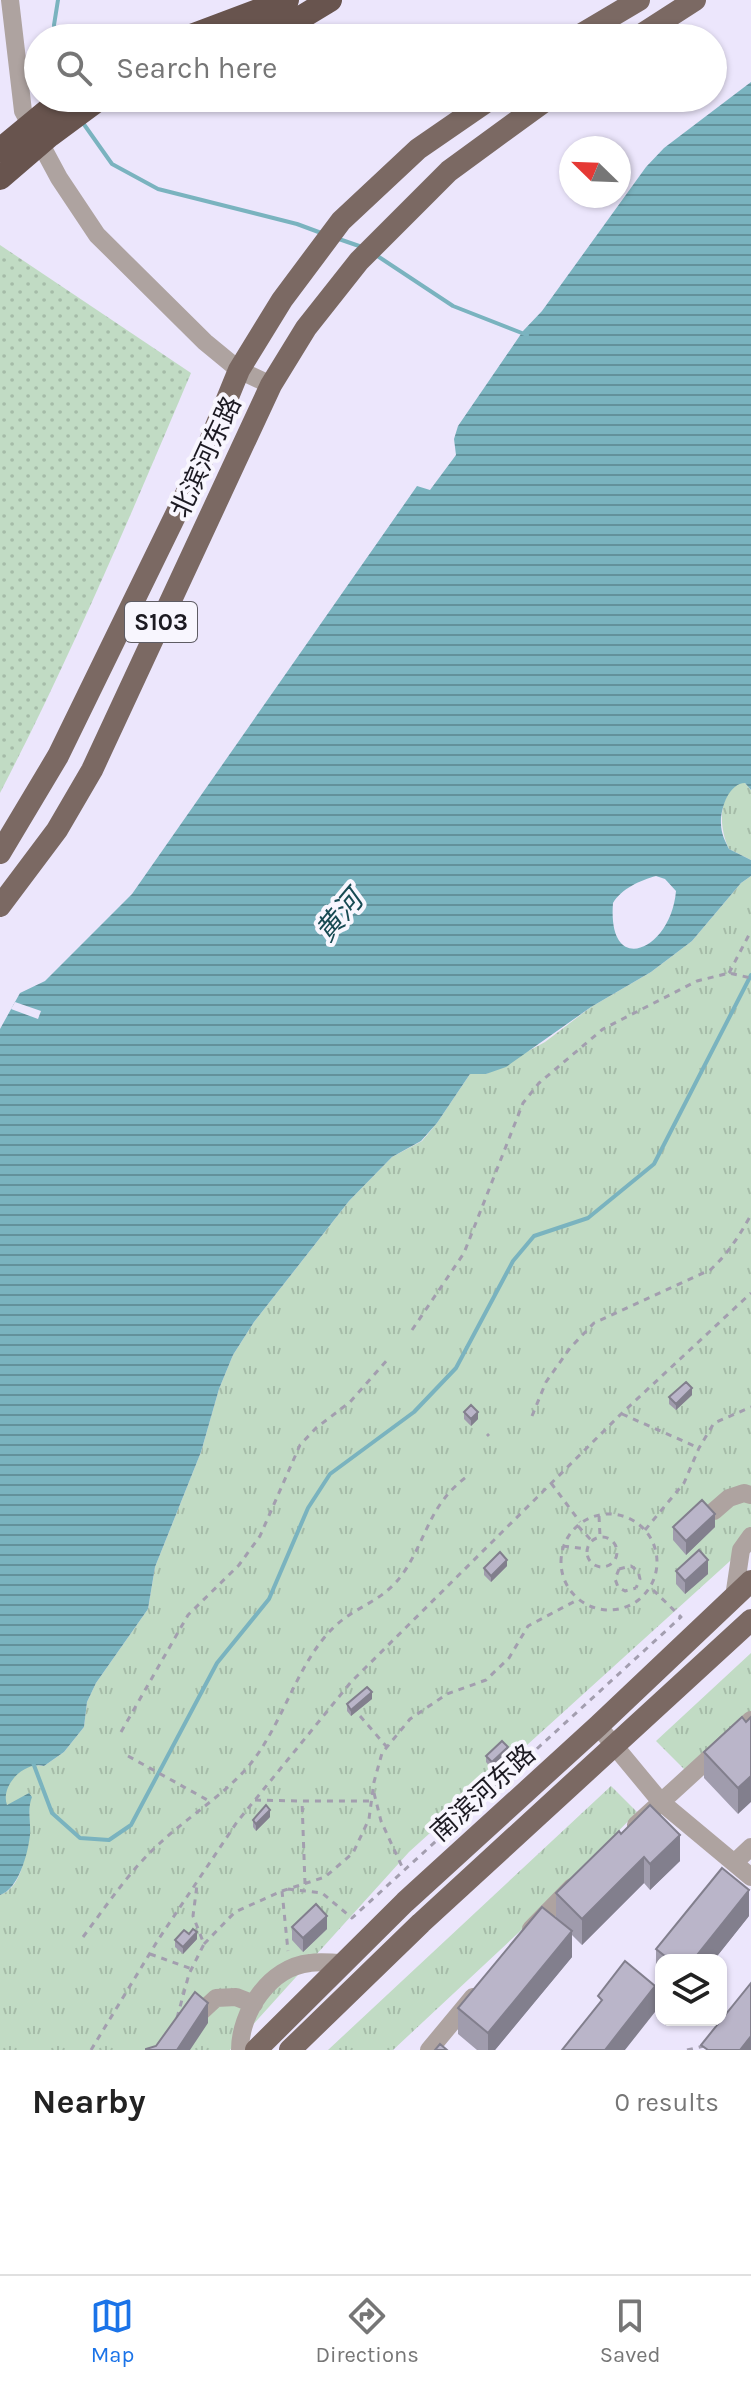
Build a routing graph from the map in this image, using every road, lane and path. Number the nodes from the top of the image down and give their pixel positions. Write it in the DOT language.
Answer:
graph roads {
  1 [pos="10,0"];
  2 [pos="330,0"];
  3 [pos="639,0"];
  4 [pos="695,0"];
  5 [pos="288,8"];
  6 [pos="234,24"];
  7 [pos="269,24"];
  8 [pos="599,24"];
  9 [pos="658,24"];
  10 [pos="46,112"];
  11 [pos="81,112"];
  12 [pos="472,112"];
  13 [pos="530,112"];
  14 [pos="0,150"];
  15 [pos="0,178"];
  16 [pos="239,370"];
  17 [pos="271,385"];
  18 [pos="0,853"];
  19 [pos="0,906"];
  20 [pos="751,931"];
  21 [pos="729,973"];
  22 [pos="751,978"];
  23 [pos="751,1215"];
  24 [pos="751,1293"];
  25 [pos="412,1330"];
  26 [pos="388,1359"];
  27 [pos="751,1407"];
  28 [pos="621,1414"];
  29 [pos="532,1416"];
  30 [pos="699,1448"];
  31 [pos="466,1477"];
  32 [pos="551,1483"];
  33 [pos="751,1495"];
  34 [pos="714,1511"];
  35 [pos="599,1514"];
  36 [pos="579,1525"];
  37 [pos="645,1530"];
  38 [pos="600,1536"];
  39 [pos="751,1536"];
  40 [pos="591,1540"];
  41 [pos="563,1546"];
  42 [pos="586,1549"];
  43 [pos="612,1562"];
  44 [pos="619,1569"];
  45 [pos="751,1581"];
  46 [pos="650,1587"];
  47 [pos="636,1588"];
  48 [pos="643,1594"];
  49 [pos="734,1597"];
  50 [pos="579,1599"];
  51 [pos="751,1620"];
  52 [pos="360,1716"];
  53 [pos="751,1720"];
  54 [pos="598,1726"];
  55 [pos="121,1732"];
  56 [pos="614,1746"];
  57 [pos="387,1747"];
  58 [pos="128,1756"];
  59 [pos="373,1789"];
  60 [pos="255,1800"];
  61 [pos="302,1801"];
  62 [pos="372,1801"];
  63 [pos="211,1802"];
  64 [pos="661,1802"];
  65 [pos="627,1834"];
  66 [pos="751,1847"];
  67 [pos="734,1863"];
  68 [pos="404,1871"];
  69 [pos="751,1877"];
  70 [pos="581,1878"];
  71 [pos="197,1881"];
  72 [pos="305,1884"];
  73 [pos="288,1889"];
  74 [pos="282,1891"];
  75 [pos="83,1937"];
  76 [pos="204,1944"];
  77 [pos="518,1945"];
  78 [pos="149,1954"];
  79 [pos="342,1963"];
  80 [pos="192,1969"];
  81 [pos="289,1969"];
  82 [pos="488,1979"];
  83 [pos="254,2004"];
  84 [pos="202,2011"];
  85 [pos="175,2026"];
  86 [pos="91,2050"];
  87 [pos="240,2050"];
  88 [pos="256,2050"];
  89 [pos="290,2050"];
  90 [pos="429,2050"];
  91 [pos="687,2050"];
  92 [pos="707,2050"];
  1 -- 16 [label="street"];
  2 -- 5 [label="highway"];
  3 -- 8 [label="main road"];
  4 -- 9 [label="main road"];
  5 -- 6 [label="highway"];
  5 -- 7 [label="highway"];
  10 -- 14 [label="highway, bridge"];
  11 -- 15 [label="highway, bridge"];
  12 -- 16 [label="main road, 北滨河东路 / S103"];
  13 -- 17 [label="main road, 北滨河东路 / S103"];
  16 -- 17 [label="street"];
  16 -- 18 [label="main road, 北滨河东路 / S103"];
  17 -- 19 [label="main road, 北滨河东路 / S103"];
  20 -- 21 [label="path"];
  21 -- 22 [label="path"];
  21 -- 25 [label="path"];
  23 -- 29 [label="path"];
  24 -- 28 [label="path"];
  26 -- 55 [label="path"];
  27 -- 30 [label="path"];
  28 -- 30 [label="path"];
  28 -- 32 [label="path"];
  30 -- 37 [label="path"];
  31 -- 63 [label="path"];
  32 -- 36 [label="path"];
  32 -- 60 [label="path"];
  33 -- 34 [label="street"];
  35 -- 36 [label="path"];
  35 -- 37 [label="path"];
  35 -- 38 [label="path"];
  36 -- 40 [label="path"];
  36 -- 41 [label="path"];
  37 -- 46 [label="path"];
  38 -- 40 [label="path"];
  38 -- 43 [label="path"];
  39 -- 49 [label="street"];
  40 -- 42 [label="path"];
  41 -- 42 [label="path"];
  41 -- 50 [label="path"];
  42 -- 43 [label="path"];
  43 -- 44 [label="path"];
  44 -- 47 [label="path"];
  44 -- 47 [label="path"];
  45 -- 49 [label="main road, 南滨河东路"];
  46 -- 48 [label="path"];
  46 -- 68 [label="path"];
  47 -- 48 [label="path"];
  48 -- 50 [label="path"];
  49 -- 54 [label="main road, 南滨河东路"];
  50 -- 57 [label="path"];
  51 -- 56 [label="main road, 南滨河东路"];
  52 -- 57 [label="path"];
  53 -- 64 [label="street"];
  54 -- 56 [label="street"];
  54 -- 79 [label="main road, 南滨河东路"];
  56 -- 64 [label="street"];
  56 -- 89 [label="main road, 南滨河东路"];
  57 -- 59 [label="path"];
  58 -- 63 [label="path"];
  59 -- 62 [label="path"];
  59 -- 68 [label="path"];
  60 -- 61 [label="path"];
  60 -- 71 [label="path"];
  61 -- 62 [label="path"];
  61 -- 72 [label="path"];
  62 -- 72 [label="path"];
  63 -- 75 [label="path"];
  64 -- 65 [label="street"];
  64 -- 67 [label="street"];
  66 -- 67 [label="street"];
  67 -- 69 [label="street"];
  68 -- 73 [label="path"];
  70 -- 77 [label="street"];
  71 -- 76 [label="path"];
  71 -- 78 [label="path"];
  72 -- 73 [label="path"];
  73 -- 74 [label="path"];
  74 -- 76 [label="path"];
  74 -- 81 [label="path"];
  76 -- 80 [label="path"];
  78 -- 80 [label="path"];
  78 -- 86 [label="path"];
  79 -- 81 [label="street"];
  79 -- 88 [label="main road, 南滨河东路"];
  80 -- 85 [label="path"];
  81 -- 83 [label="street"];
  82 -- 90 [label="street"];
  83 -- 84 [label="street"];
  83 -- 87 [label="street"];
  91 -- 92 [label="path"];
}
